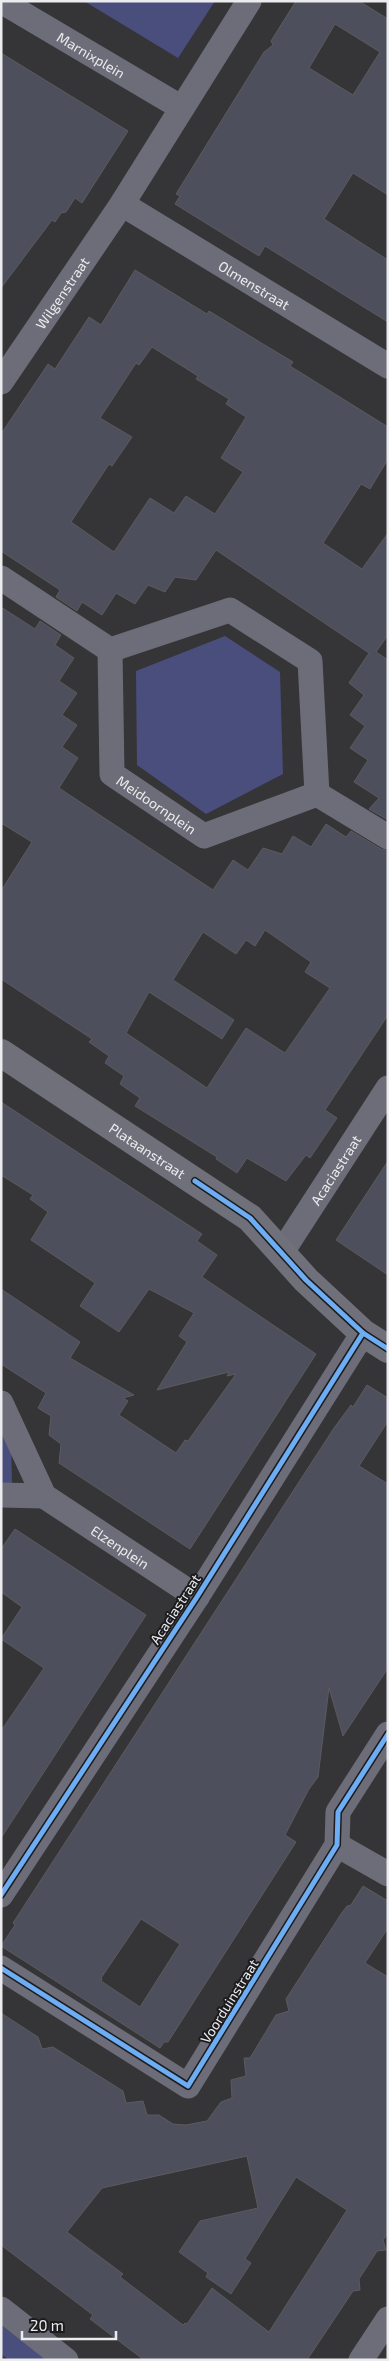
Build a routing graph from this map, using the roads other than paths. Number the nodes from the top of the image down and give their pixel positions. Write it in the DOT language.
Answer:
graph roads {
  1 [pos="1,1"];
  2 [pos="249,1"];
  3 [pos="182,108"];
  4 [pos="122,204"];
  5 [pos="388,366"];
  6 [pos="1,382"];
  7 [pos="1,578"];
  8 [pos="110,650"];
  9 [pos="318,794"];
  10 [pos="388,837"];
  11 [pos="1,1053"];
  12 [pos="388,1088"];
  13 [pos="282,1252"];
  14 [pos="363,1333"];
  15 [pos="388,1349"];
  16 [pos="1,1403"];
  17 [pos="1,1495"];
  18 [pos="44,1496"];
  19 [pos="197,1597"];
  20 [pos="388,1734"];
  21 [pos="337,1845"];
  22 [pos="388,1874"];
  23 [pos="1,1894"];
  24 [pos="1,1968"];
  25 [pos="1,2309"];
  26 [pos="388,2319"];
  27 [pos="66,2360"];
  28 [pos="361,2360"];
  1 -- 3 [label="street, Marnixplein"];
  2 -- 3 [label="street"];
  3 -- 4 [label="street"];
  4 -- 5 [label="street, Olmenstraat"];
  4 -- 6 [label="street, Wilgenstraat"];
  7 -- 8 [label="street"];
  8 -- 9 [label="street"];
  8 -- 9 [label="street, Meidoornplein"];
  9 -- 10 [label="street"];
  11 -- 13 [label="street, Plataanstraat"];
  12 -- 13 [label="street, Acaciastraat"];
  13 -- 14 [label="street, Plataanstraat"];
  14 -- 15 [label="street, Plataanstraat"];
  14 -- 19 [label="street, Acaciastraat"];
  16 -- 18 [label="street"];
  17 -- 18 [label="street"];
  18 -- 19 [label="street, Elzenplein"];
  19 -- 23 [label="street, Acaciastraat"];
  20 -- 21 [label="street, Voorduinstraat"];
  21 -- 22 [label="street"];
  21 -- 24 [label="street, Voorduinstraat"];
  25 -- 27 [label="street"];
  26 -- 28 [label="street"];
}
